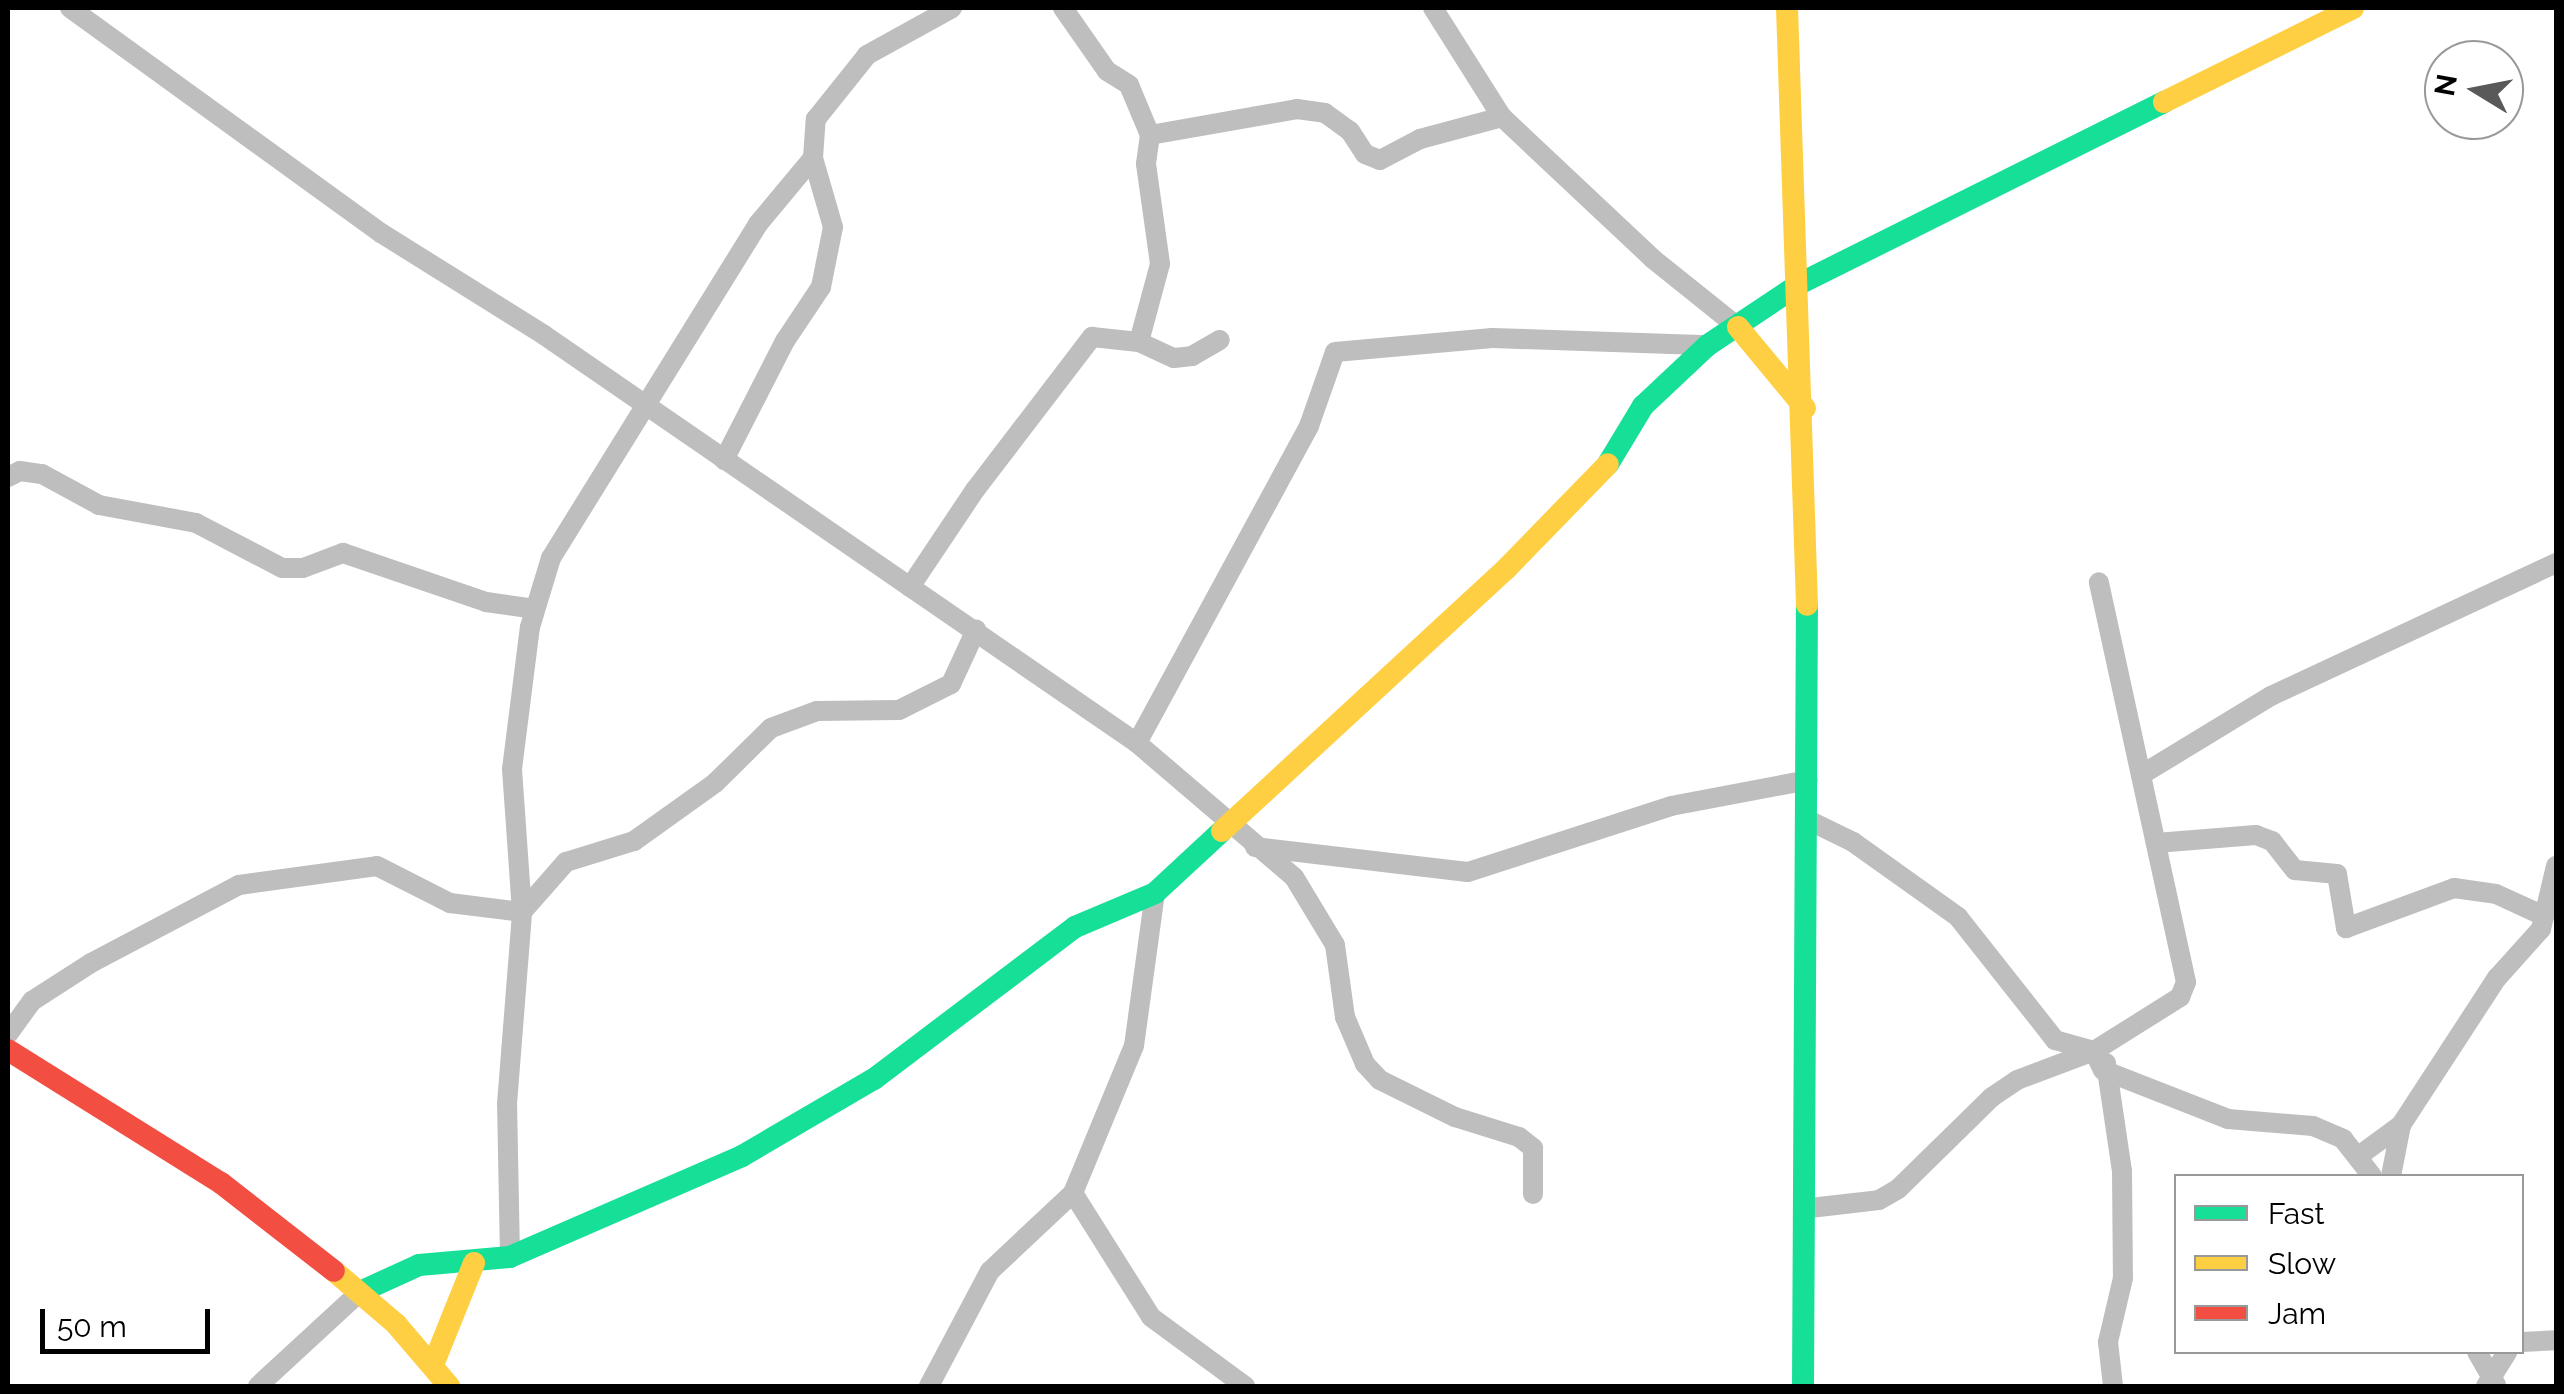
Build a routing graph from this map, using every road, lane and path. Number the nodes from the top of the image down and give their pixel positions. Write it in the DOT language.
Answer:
graph roads {
  1 [pos="70,8"];
  2 [pos="952,8"];
  3 [pos="1063,8"];
  4 [pos="1433,8"];
  5 [pos="1787,8"];
  6 [pos="2354,8"];
  7 [pos="1502,117"];
  8 [pos="1150,135"];
  9 [pos="814,158"];
  10 [pos="1801,283"];
  11 [pos="1738,327"];
  12 [pos="1220,340"];
  13 [pos="1139,342"];
  14 [pos="1708,345"];
  15 [pos="1805,408"];
  16 [pos="646,409"];
  17 [pos="724,460"];
  18 [pos="8,477"];
  19 [pos="2556,563"];
  20 [pos="2099,582"];
  21 [pos="910,587"];
  22 [pos="535,609"];
  23 [pos="976,630"];
  24 [pos="1138,743"];
  25 [pos="2141,775"];
  26 [pos="1808,780"];
  27 [pos="1810,821"];
  28 [pos="1226,822"];
  29 [pos="2156,844"];
  30 [pos="1252,847"];
  31 [pos="2556,866"];
  32 [pos="1155,893"];
  33 [pos="522,912"];
  34 [pos="2544,916"];
  35 [pos="8,1034"];
  36 [pos="8,1050"];
  37 [pos="2098,1060"];
  38 [pos="2401,1125"];
  39 [pos="2360,1156"];
  40 [pos="2371,1174"];
  41 [pos="2390,1174"];
  42 [pos="1073,1192"];
  43 [pos="1533,1194"];
  44 [pos="1810,1208"];
  45 [pos="510,1257"];
  46 [pos="474,1263"];
  47 [pos="360,1292"];
  48 [pos="2556,1340"];
  49 [pos="2524,1342"];
  50 [pos="2478,1354"];
  51 [pos="2505,1354"];
  52 [pos="433,1364"];
  53 [pos="2492,1383"];
  54 [pos="258,1386"];
  55 [pos="449,1386"];
  56 [pos="929,1386"];
  57 [pos="1245,1386"];
  58 [pos="1803,1386"];
  59 [pos="2113,1386"];
  1 -- 16 [label="street"];
  2 -- 9 [label="street"];
  3 -- 8 [label="street"];
  4 -- 7 [label="street"];
  5 -- 10 [label="street"];
  6 -- 10 [label="street"];
  7 -- 8 [label="street"];
  7 -- 11 [label="street"];
  8 -- 13 [label="street"];
  9 -- 16 [label="street"];
  9 -- 17 [label="street"];
  10 -- 11 [label="street"];
  10 -- 15 [label="street"];
  11 -- 14 [label="street"];
  11 -- 15 [label="street"];
  12 -- 13 [label="street"];
  13 -- 21 [label="street"];
  14 -- 24 [label="street"];
  14 -- 28 [label="street"];
  15 -- 26 [label="street"];
  16 -- 17 [label="street"];
  16 -- 22 [label="street"];
  17 -- 21 [label="street"];
  18 -- 22 [label="street"];
  19 -- 25 [label="street"];
  20 -- 25 [label="street"];
  21 -- 23 [label="street"];
  22 -- 33 [label="street"];
  23 -- 24 [label="street"];
  23 -- 33 [label="street"];
  24 -- 28 [label="street"];
  25 -- 29 [label="street"];
  26 -- 27 [label="street"];
  26 -- 30 [label="street"];
  27 -- 37 [label="street"];
  27 -- 44 [label="street"];
  28 -- 30 [label="street"];
  28 -- 32 [label="street"];
  29 -- 34 [label="street"];
  29 -- 37 [label="street"];
  30 -- 43 [label="street"];
  31 -- 34 [label="street"];
  32 -- 42 [label="street"];
  32 -- 45 [label="street"];
  33 -- 35 [label="street"];
  33 -- 45 [label="street"];
  34 -- 38 [label="street"];
  36 -- 47 [label="street"];
  37 -- 39 [label="street"];
  37 -- 44 [label="street"];
  37 -- 59 [label="street"];
  38 -- 39 [label="street"];
  38 -- 41 [label="street"];
  39 -- 40 [label="street"];
  42 -- 56 [label="street"];
  42 -- 57 [label="street"];
  44 -- 58 [label="street"];
  45 -- 46 [label="street"];
  46 -- 47 [label="street"];
  46 -- 52 [label="street"];
  47 -- 52 [label="street"];
  47 -- 54 [label="street"];
  48 -- 49 [label="street"];
  50 -- 53 [label="street"];
  51 -- 53 [label="street"];
  52 -- 55 [label="street"];
}
